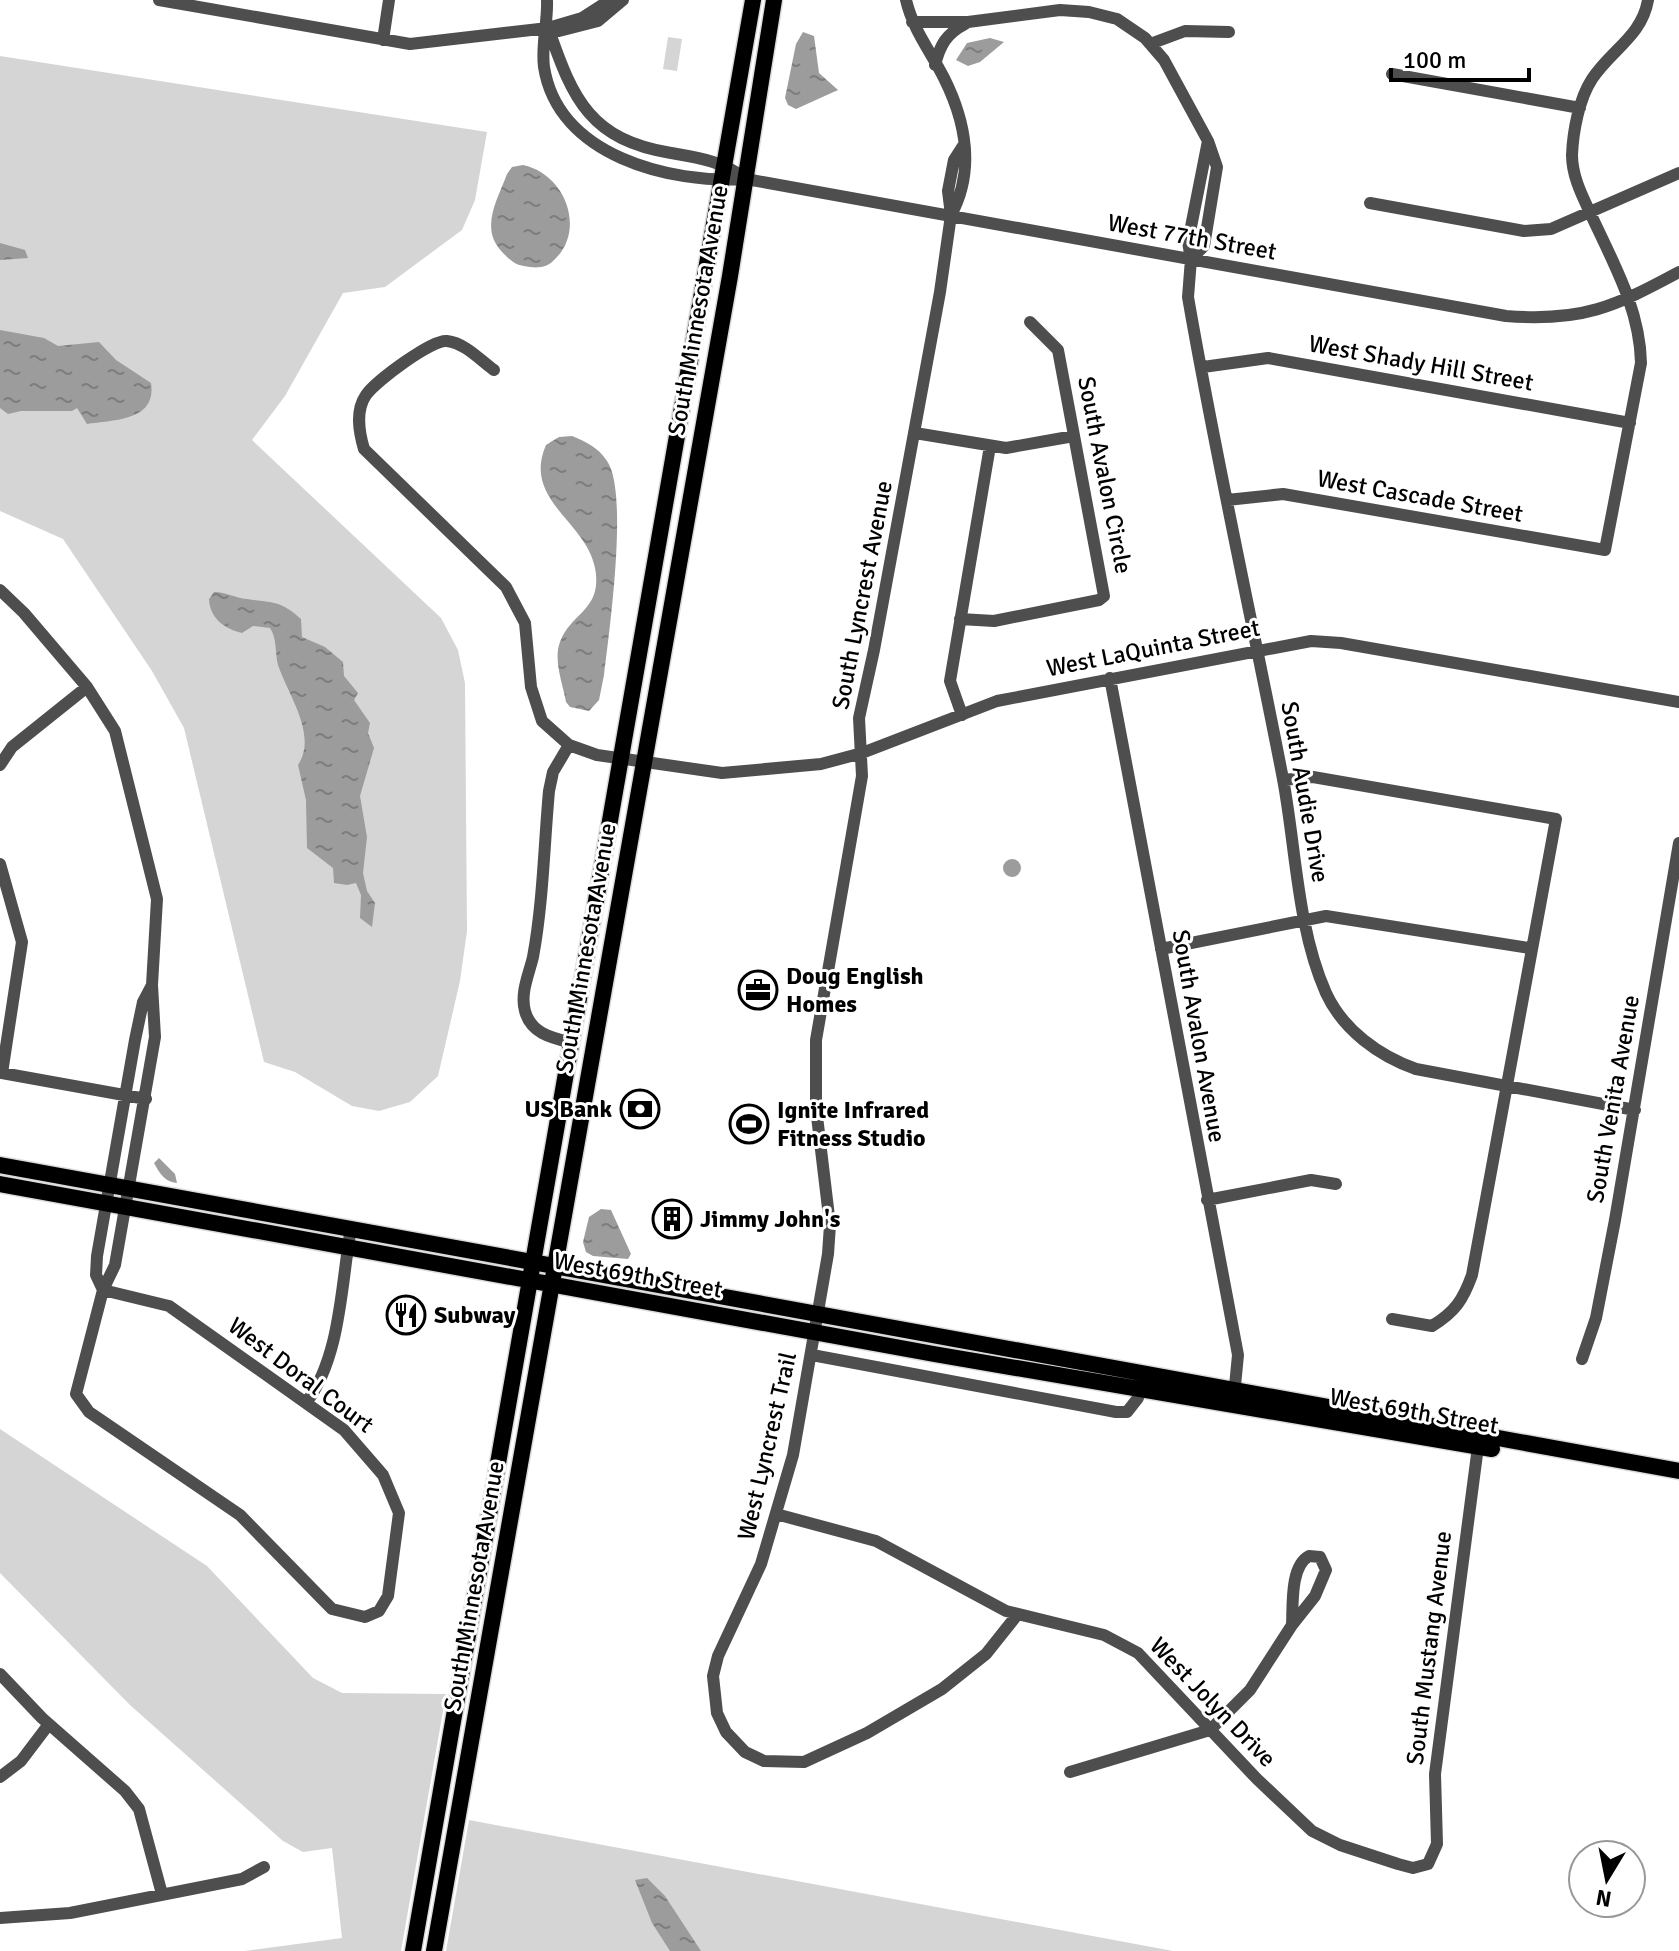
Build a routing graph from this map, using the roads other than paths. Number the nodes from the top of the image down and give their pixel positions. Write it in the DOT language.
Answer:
graph roads {
  1 [pos="159,0"];
  2 [pos="389,0"];
  3 [pos="547,0"];
  4 [pos="610,0"];
  5 [pos="623,0"];
  6 [pos="753,0"];
  7 [pos="774,0"];
  8 [pos="906,0"];
  9 [pos="1648,0"];
  10 [pos="1067,5"];
  11 [pos="912,22"];
  12 [pos="968,22"];
  13 [pos="548,28"];
  14 [pos="1229,32"];
  15 [pos="383,40"];
  16 [pos="1150,44"];
  17 [pos="935,65"];
  18 [pos="1392,74"];
  19 [pos="1580,108"];
  20 [pos="725,172"];
  21 [pos="1679,173"];
  22 [pos="746,179"];
  23 [pos="1370,203"];
  24 [pos="1590,211"];
  25 [pos="951,215"];
  26 [pos="1191,259"];
  27 [pos="1679,272"];
  28 [pos="1629,298"];
  29 [pos="1030,322"];
  30 [pos="1203,367"];
  31 [pos="494,370"];
  32 [pos="1630,423"];
  33 [pos="915,433"];
  34 [pos="1074,436"];
  35 [pos="990,446"];
  36 [pos="1227,500"];
  37 [pos="0,590"];
  38 [pos="960,619"];
  39 [pos="1256,649"];
  40 [pos="1110,678"];
  41 [pos="87,687"];
  42 [pos="1679,702"];
  43 [pos="962,715"];
  44 [pos="569,745"];
  45 [pos="862,753"];
  46 [pos="622,760"];
  47 [pos="643,763"];
  48 [pos="0,765"];
  49 [pos="1283,780"];
  50 [pos="1679,843"];
  51 [pos="0,865"];
  52 [pos="1306,920"];
  53 [pos="1529,948"];
  54 [pos="1161,949"];
  55 [pos="152,985"];
  56 [pos="573,1043"];
  57 [pos="1,1073"];
  58 [pos="1506,1086"];
  59 [pos="124,1095"];
  60 [pos="146,1099"];
  61 [pos="1635,1110"];
  62 [pos="0,1165"];
  63 [pos="0,1184"];
  64 [pos="1336,1184"];
  65 [pos="110,1185"];
  66 [pos="131,1188"];
  67 [pos="1207,1200"];
  68 [pos="106,1204"];
  69 [pos="127,1207"];
  70 [pos="351,1228"];
  71 [pos="348,1247"];
  72 [pos="533,1261"];
  73 [pos="553,1274"];
  74 [pos="530,1280"];
  75 [pos="103,1290"];
  76 [pos="1392,1319"];
  77 [pos="817,1324"];
  78 [pos="812,1355"];
  79 [pos="1582,1359"];
  80 [pos="1142,1381"];
  81 [pos="1234,1397"];
  82 [pos="306,1403"];
  83 [pos="1479,1441"];
  84 [pos="1679,1471"];
  85 [pos="1679,1483"];
  86 [pos="776,1514"];
  87 [pos="1017,1615"];
  88 [pos="1292,1625"];
  89 [pos="0,1674"];
  90 [pos="49,1724"];
  91 [pos="1210,1730"];
  92 [pos="1070,1772"];
  93 [pos="0,1777"];
  94 [pos="1428,1864"];
  95 [pos="264,1867"];
  96 [pos="162,1894"];
  97 [pos="0,1918"];
  98 [pos="413,1951"];
  99 [pos="434,1951"];
  1 -- 15 [label="street"];
  2 -- 15 [label="street"];
  3 -- 13 [label="street, West 77th Street"];
  4 -- 13 [label="street"];
  5 -- 13 [label="street"];
  6 -- 20 [label="main road, South Minnesota Avenue"];
  7 -- 22 [label="main road, South Minnesota Avenue"];
  8 -- 11 [label="street, South Lyncrest Avenue"];
  9 -- 19 [label="street"];
  10 -- 12 [label="street"];
  10 -- 16 [label="street"];
  11 -- 12 [label="street"];
  11 -- 17 [label="street, South Lyncrest Avenue"];
  12 -- 17 [label="street"];
  13 -- 15 [label="street"];
  13 -- 20 [label="street, West 77th Street"];
  13 -- 20 [label="street, West 77th Street"];
  14 -- 16 [label="street"];
  16 -- 26 [label="street, South Audie Drive"];
  17 -- 25 [label="street, South Lyncrest Avenue"];
  18 -- 19 [label="street"];
  19 -- 24 [label="street"];
  20 -- 22 [label="street, West 77th Street"];
  20 -- 46 [label="main road, South Minnesota Avenue"];
  21 -- 24 [label="street"];
  22 -- 25 [label="street, West 77th Street"];
  22 -- 47 [label="main road, South Minnesota Avenue"];
  23 -- 24 [label="street"];
  24 -- 28 [label="street"];
  25 -- 26 [label="street, West 77th Street"];
  25 -- 33 [label="street, South Lyncrest Avenue"];
  26 -- 28 [label="street, West 77th Street"];
  26 -- 30 [label="street, South Audie Drive"];
  27 -- 28 [label="street, West 77th Street"];
  28 -- 32 [label="street"];
  29 -- 34 [label="street, South Avalon Circle"];
  30 -- 32 [label="street, West Shady Hill Street"];
  30 -- 36 [label="street, South Audie Drive"];
  31 -- 44 [label="street"];
  32 -- 36 [label="street, West Cascade Street"];
  33 -- 35 [label="street"];
  33 -- 45 [label="street, South Lyncrest Avenue"];
  34 -- 35 [label="street"];
  34 -- 38 [label="street, South Avalon Circle"];
  35 -- 38 [label="street"];
  36 -- 39 [label="street, South Audie Drive"];
  37 -- 41 [label="street"];
  38 -- 43 [label="street"];
  39 -- 40 [label="street, West LaQuinta Street"];
  39 -- 42 [label="street, West LaQuinta Street"];
  39 -- 49 [label="street, South Audie Drive"];
  40 -- 43 [label="street, West LaQuinta Street"];
  40 -- 54 [label="street, South Avalon Avenue"];
  41 -- 48 [label="street"];
  41 -- 55 [label="street"];
  43 -- 45 [label="street, West LaQuinta Street"];
  44 -- 46 [label="street, West LaQuinta Street"];
  44 -- 56 [label="street"];
  45 -- 47 [label="street, West LaQuinta Street"];
  45 -- 77 [label="street, South Lyncrest Avenue"];
  46 -- 47 [label="street, West LaQuinta Street"];
  46 -- 56 [label="main road, South Minnesota Avenue"];
  47 -- 73 [label="main road, South Minnesota Avenue"];
  49 -- 52 [label="street, South Audie Drive"];
  49 -- 53 [label="street"];
  50 -- 61 [label="street, South Venita Avenue"];
  51 -- 57 [label="street"];
  52 -- 53 [label="street"];
  52 -- 54 [label="street"];
  52 -- 58 [label="street, South Audie Drive"];
  53 -- 58 [label="street"];
  54 -- 67 [label="street, South Avalon Avenue"];
  55 -- 59 [label="street"];
  55 -- 60 [label="street"];
  56 -- 72 [label="main road, South Minnesota Avenue"];
  57 -- 59 [label="street"];
  58 -- 61 [label="street, South Audie Drive"];
  58 -- 76 [label="street"];
  59 -- 60 [label="street"];
  59 -- 65 [label="street"];
  60 -- 66 [label="street"];
  61 -- 79 [label="street, South Venita Avenue"];
  62 -- 65 [label="main road, West 69th Street"];
  63 -- 68 [label="main road, West 69th Street"];
  64 -- 67 [label="street"];
  65 -- 66 [label="main road, West 69th Street"];
  65 -- 68 [label="street"];
  66 -- 69 [label="street"];
  66 -- 70 [label="main road, West 69th Street"];
  67 -- 81 [label="street, South Avalon Avenue"];
  68 -- 69 [label="main road, West 69th Street"];
  68 -- 75 [label="street"];
  69 -- 71 [label="main road, West 69th Street"];
  69 -- 75 [label="street"];
  70 -- 71 [label="street"];
  70 -- 72 [label="main road, West 69th Street"];
  71 -- 74 [label="main road, West 69th Street"];
  71 -- 82 [label="street"];
  72 -- 73 [label="main road, West 69th Street"];
  72 -- 74 [label="main road, South Minnesota Avenue"];
  73 -- 74 [label="main road, West 69th Street"];
  73 -- 77 [label="main road, West 69th Street"];
  73 -- 99 [label="main road, South Minnesota Avenue"];
  74 -- 98 [label="main road, South Minnesota Avenue"];
  75 -- 82 [label="street, West Doral Court"];
  75 -- 82 [label="street, West Doral Court"];
  77 -- 78 [label="street, West Lyncrest Trail"];
  77 -- 80 [label="main road, West 69th Street"];
  78 -- 80 [label="street"];
  78 -- 86 [label="street, West Lyncrest Trail"];
  80 -- 81 [label="main road, West 69th Street"];
  81 -- 83 [label="main road, West 69th Street"];
  83 -- 84 [label="main road, West 69th Street"];
  83 -- 85 [label="main road, West 69th Street"];
  83 -- 94 [label="street, South Mustang Avenue"];
  86 -- 87 [label="street, West Jolyn Drive"];
  86 -- 87 [label="street, West Lyncrest Trail"];
  87 -- 91 [label="street, West Jolyn Drive"];
  88 -- 88 [label="street"];
  88 -- 91 [label="street"];
  89 -- 90 [label="street"];
  90 -- 93 [label="street"];
  90 -- 96 [label="street"];
  91 -- 92 [label="street"];
  91 -- 94 [label="street, West Jolyn Drive"];
  95 -- 96 [label="street"];
  96 -- 97 [label="street"];
}
